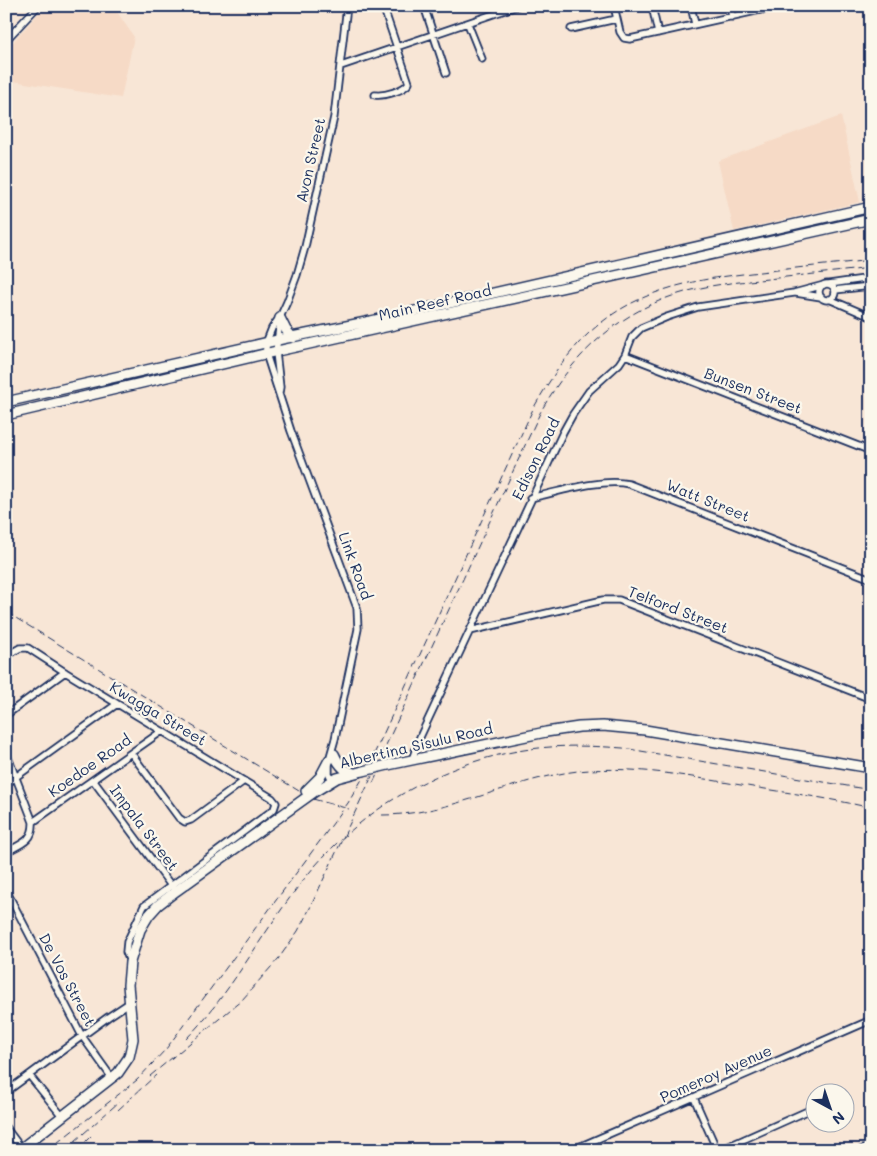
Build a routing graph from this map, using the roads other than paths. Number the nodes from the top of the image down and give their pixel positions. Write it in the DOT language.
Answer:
graph roads {
  1 [pos="38,6"];
  2 [pos="347,6"];
  3 [pos="383,6"];
  4 [pos="424,6"];
  5 [pos="517,6"];
  6 [pos="614,6"];
  7 [pos="652,6"];
  8 [pos="691,6"];
  9 [pos="730,6"];
  10 [pos="778,6"];
  11 [pos="769,7"];
  12 [pos="732,17"];
  13 [pos="616,19"];
  14 [pos="468,24"];
  15 [pos="695,24"];
  16 [pos="571,29"];
  17 [pos="658,32"];
  18 [pos="433,35"];
  19 [pos="6,40"];
  20 [pos="397,47"];
  21 [pos="482,59"];
  22 [pos="341,66"];
  23 [pos="446,73"];
  24 [pos="375,95"];
  25 [pos="871,207"];
  26 [pos="871,219"];
  27 [pos="747,235"];
  28 [pos="749,246"];
  29 [pos="871,278"];
  30 [pos="871,286"];
  31 [pos="507,290"];
  32 [pos="831,290"];
  33 [pos="794,293"];
  34 [pos="822,297"];
  35 [pos="508,300"];
  36 [pos="280,317"];
  37 [pos="871,317"];
  38 [pos="293,338"];
  39 [pos="276,341"];
  40 [pos="266,343"];
  41 [pos="276,352"];
  42 [pos="266,354"];
  43 [pos="625,355"];
  44 [pos="279,393"];
  45 [pos="38,395"];
  46 [pos="8,402"];
  47 [pos="41,406"];
  48 [pos="10,414"];
  49 [pos="871,451"];
  50 [pos="530,498"];
  51 [pos="871,579"];
  52 [pos="470,631"];
  53 [pos="6,656"];
  54 [pos="65,672"];
  55 [pos="871,699"];
  56 [pos="117,704"];
  57 [pos="6,715"];
  58 [pos="162,731"];
  59 [pos="6,752"];
  60 [pos="131,753"];
  61 [pos="332,757"];
  62 [pos="412,760"];
  63 [pos="871,768"];
  64 [pos="359,772"];
  65 [pos="16,777"];
  66 [pos="337,779"];
  67 [pos="93,780"];
  68 [pos="244,781"];
  69 [pos="6,784"];
  70 [pos="33,826"];
  71 [pos="267,826"];
  72 [pos="6,852"];
  73 [pos="173,888"];
  74 [pos="6,890"];
  75 [pos="129,1003"];
  76 [pos="871,1020"];
  77 [pos="82,1036"];
  78 [pos="29,1075"];
  79 [pos="112,1078"];
  80 [pos="6,1092"];
  81 [pos="694,1098"];
  82 [pos="804,1112"];
  83 [pos="62,1116"];
  84 [pos="6,1128"];
  85 [pos="871,1146"];
  86 [pos="20,1149"];
  87 [pos="572,1150"];
  88 [pos="718,1150"];
  89 [pos="862,1150"];
  1 -- 19 [label="street"];
  2 -- 22 [label="street, Avon Street"];
  3 -- 20 [label="street"];
  4 -- 18 [label="street"];
  5 -- 14 [label="street"];
  6 -- 13 [label="street"];
  7 -- 17 [label="street"];
  8 -- 15 [label="street"];
  9 -- 12 [label="street"];
  10 -- 11 [label="street"];
  11 -- 12 [label="street"];
  12 -- 15 [label="street"];
  13 -- 16 [label="street"];
  13 -- 17 [label="street"];
  14 -- 18 [label="street"];
  14 -- 21 [label="street"];
  15 -- 17 [label="street"];
  18 -- 20 [label="street"];
  18 -- 23 [label="street"];
  20 -- 22 [label="street"];
  20 -- 24 [label="street"];
  22 -- 36 [label="street, Avon Street"];
  25 -- 27 [label="main road, Main Reef Road"];
  26 -- 28 [label="main road, Main Reef Road"];
  27 -- 28 [label="main road"];
  27 -- 31 [label="main road, Main Reef Road"];
  28 -- 35 [label="main road, Main Reef Road"];
  29 -- 32 [label="street"];
  30 -- 32 [label="street, Edison Road"];
  31 -- 35 [label="main road"];
  31 -- 38 [label="main road, Main Reef Road"];
  32 -- 33 [label="street, Edison Road"];
  32 -- 34 [label="street, Edison Road"];
  32 -- 34 [label="street"];
  32 -- 37 [label="street"];
  33 -- 34 [label="street, Edison Road"];
  33 -- 43 [label="street, Edison Road"];
  35 -- 41 [label="main road, Main Reef Road"];
  36 -- 38 [label="main road"];
  36 -- 39 [label="street, Avon Street"];
  36 -- 40 [label="street, Avon Street"];
  38 -- 39 [label="main road, Main Reef Road"];
  39 -- 40 [label="main road, Main Reef Road"];
  39 -- 41 [label="street, Avon Street"];
  40 -- 42 [label="street, Link Road"];
  40 -- 45 [label="main road, Main Reef Road"];
  41 -- 42 [label="main road, Main Reef Road"];
  41 -- 44 [label="street, Link Road"];
  42 -- 44 [label="street, Link Road"];
  42 -- 47 [label="main road, Main Reef Road"];
  43 -- 49 [label="street, Bunsen Street"];
  43 -- 50 [label="street, Edison Road"];
  44 -- 61 [label="street, Link Road"];
  45 -- 46 [label="main road, Main Reef Road"];
  45 -- 47 [label="main road"];
  46 -- 48 [label="main road"];
  47 -- 48 [label="main road, Main Reef Road"];
  50 -- 51 [label="street, Watt Street"];
  50 -- 52 [label="street, Edison Road"];
  52 -- 55 [label="street, Telford Street"];
  52 -- 62 [label="street, Edison Road"];
  53 -- 54 [label="street, Kwagga Street"];
  54 -- 56 [label="street, Kwagga Street"];
  54 -- 57 [label="street"];
  56 -- 58 [label="street, Kwagga Street"];
  56 -- 65 [label="street"];
  58 -- 60 [label="street, Koedoe Road"];
  58 -- 68 [label="street, Kwagga Street"];
  59 -- 65 [label="street"];
  60 -- 67 [label="street, Koedoe Road"];
  60 -- 68 [label="street"];
  61 -- 64 [label="main road"];
  61 -- 66 [label="street"];
  61 -- 66 [label="street"];
  61 -- 71 [label="main road"];
  62 -- 63 [label="main road, Albertina Sisulu Road"];
  62 -- 64 [label="main road, Albertina Sisulu Road, bridge"];
  64 -- 66 [label="main road, Albertina Sisulu Road"];
  65 -- 69 [label="street"];
  65 -- 70 [label="street"];
  66 -- 71 [label="main road, Albertina Sisulu Road"];
  67 -- 70 [label="street, Koedoe Road"];
  67 -- 73 [label="street, Impala Street"];
  68 -- 73 [label="street, Kwagga Street"];
  70 -- 72 [label="street, Koedoe Road"];
  71 -- 73 [label="main road, Albertina Sisulu Road"];
  73 -- 75 [label="main road, Albertina Sisulu Road"];
  74 -- 77 [label="street, De Vos Street"];
  75 -- 77 [label="street"];
  75 -- 79 [label="main road, Albertina Sisulu Road"];
  76 -- 81 [label="street, Pomeroy Avenue"];
  77 -- 78 [label="street"];
  77 -- 79 [label="street, De Vos Street"];
  78 -- 80 [label="street"];
  78 -- 83 [label="street"];
  79 -- 83 [label="main road, Albertina Sisulu Road"];
  81 -- 87 [label="street, Pomeroy Avenue"];
  81 -- 88 [label="street"];
  82 -- 88 [label="street"];
  83 -- 86 [label="main road, Albertina Sisulu Road"];
  84 -- 86 [label="street"];
  85 -- 89 [label="street"];
}
